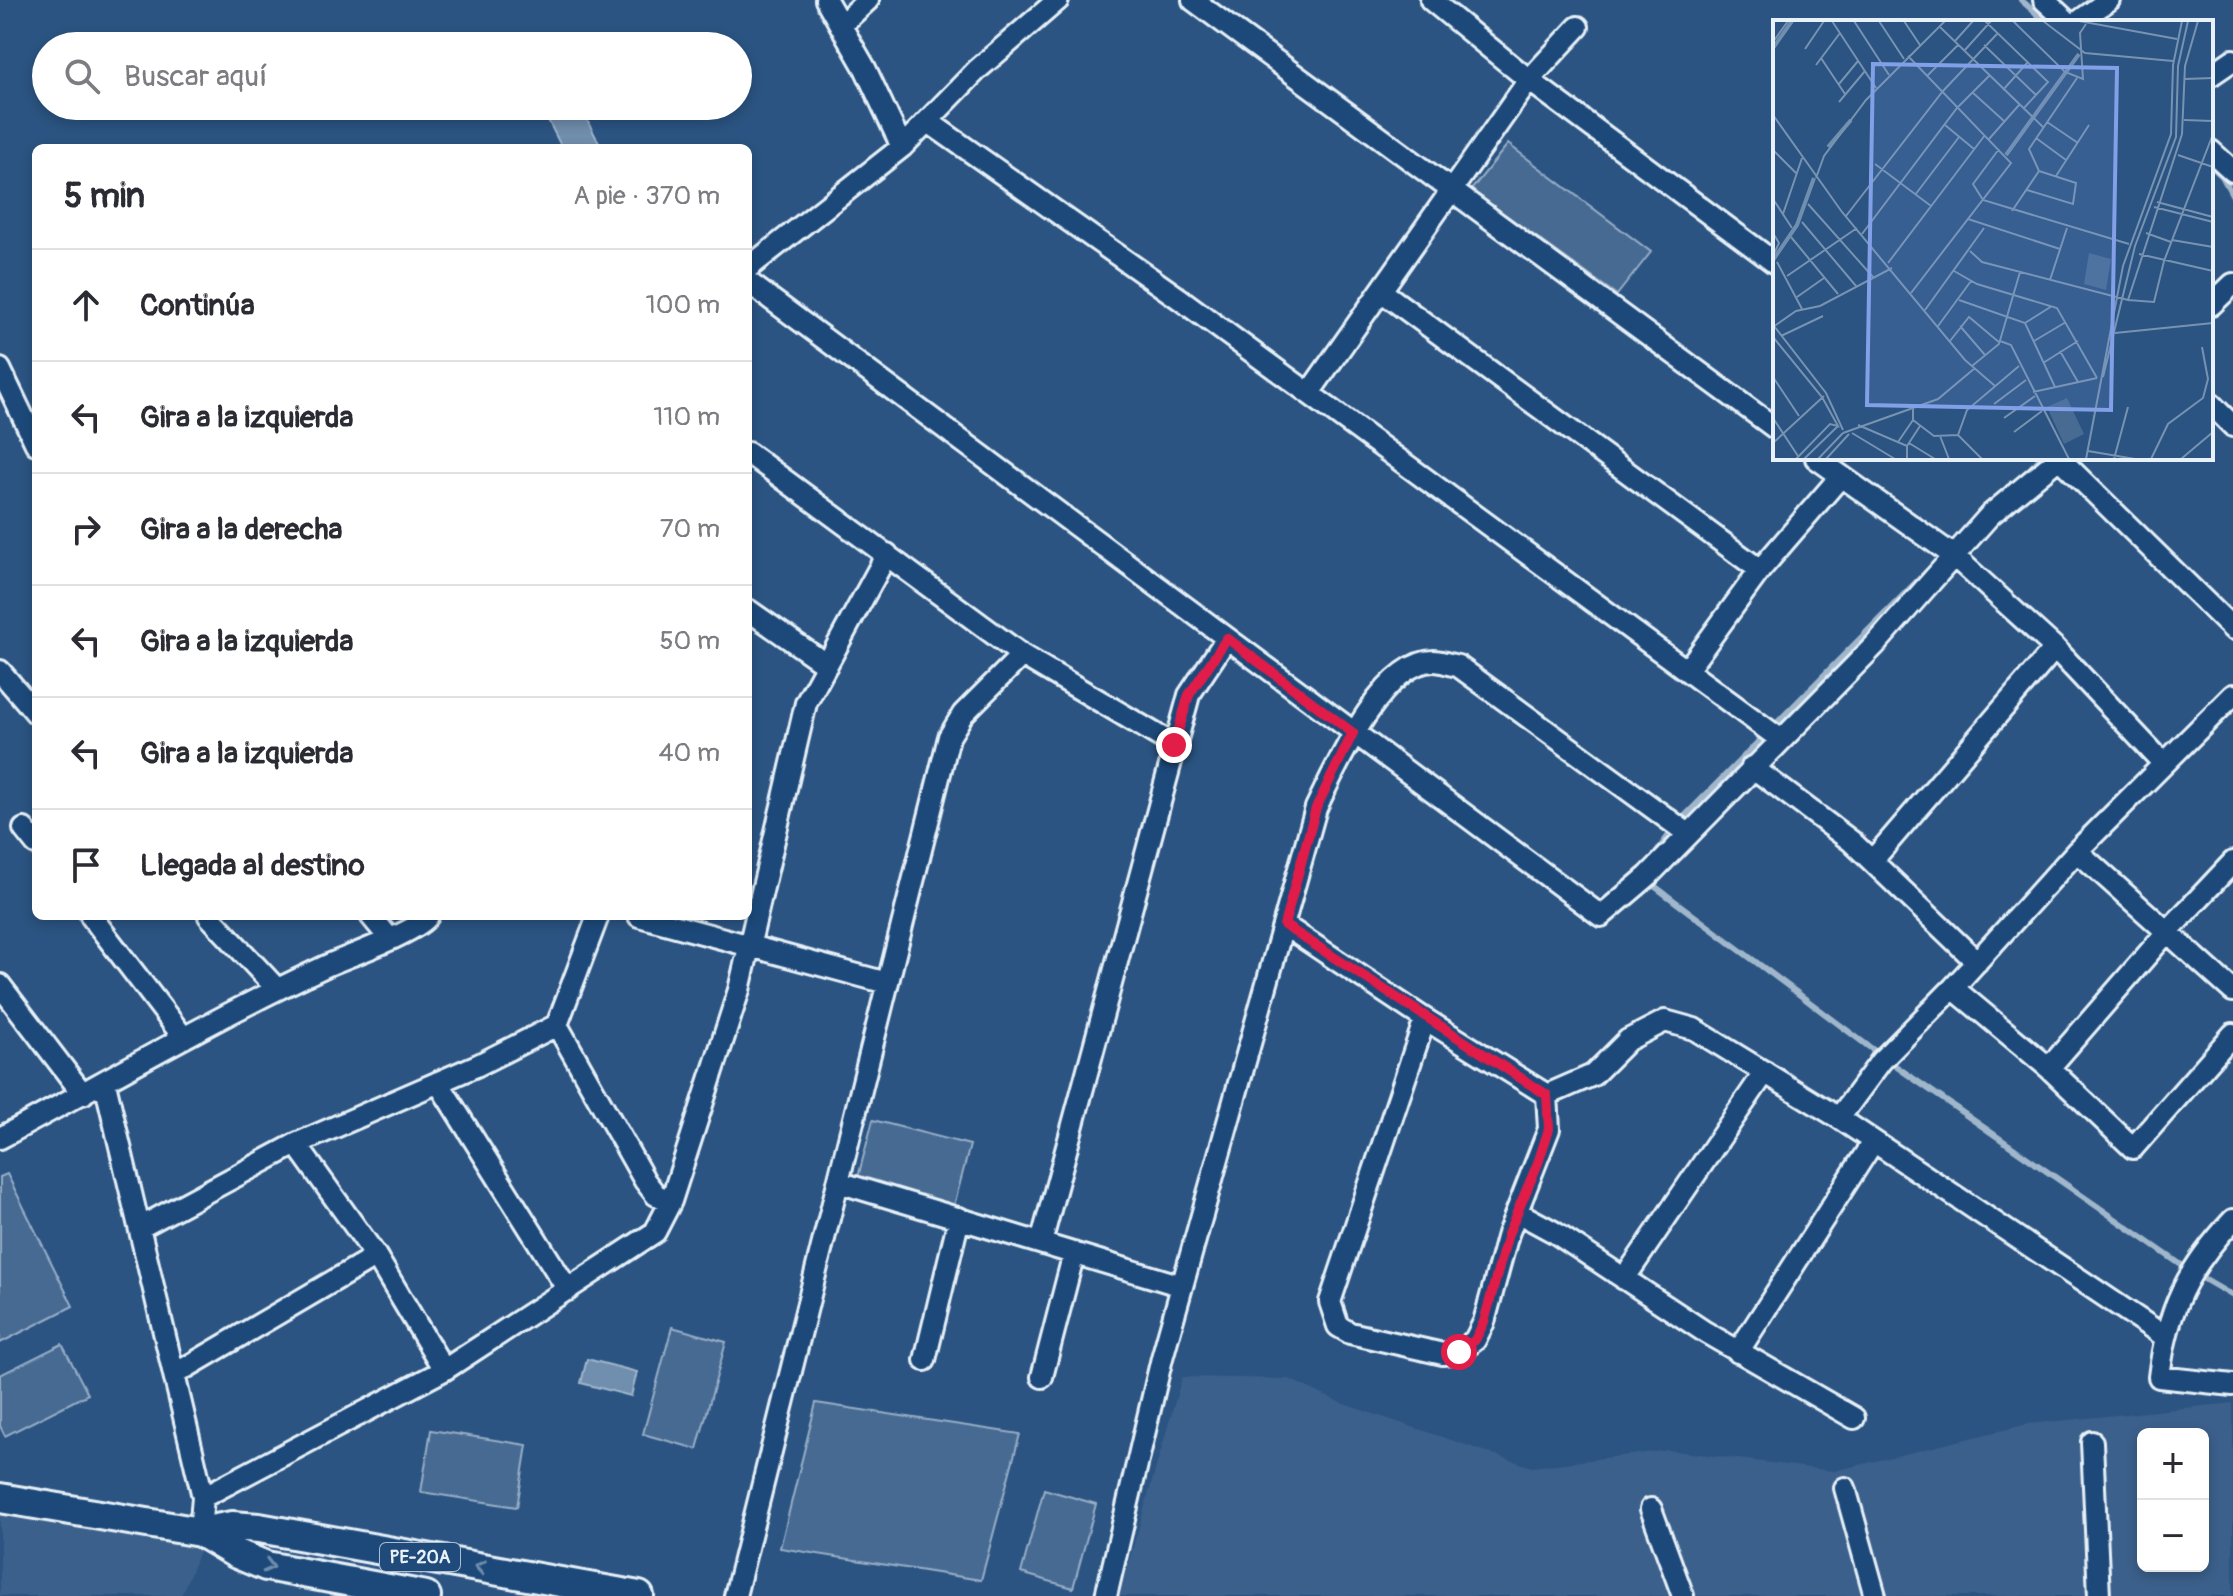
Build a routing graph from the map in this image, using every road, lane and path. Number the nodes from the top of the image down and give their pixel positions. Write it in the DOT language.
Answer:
graph roads {
  1 [pos="826,0"];
  2 [pos="868,0"];
  3 [pos="1058,0"];
  4 [pos="1193,0"];
  5 [pos="1431,0"];
  6 [pos="2044,0"];
  7 [pos="2109,0"];
  8 [pos="2066,20"];
  9 [pos="2081,20"];
  10 [pos="841,25"];
  11 [pos="1578,27"];
  12 [pos="2233,60"];
  13 [pos="2213,74"];
  14 [pos="1529,80"];
  15 [pos="930,123"];
  16 [pos="902,147"];
  17 [pos="2213,153"];
  18 [pos="2233,171"];
  19 [pos="1452,192"];
  20 [pos="1773,262"];
  21 [pos="752,265"];
  22 [pos="2233,284"];
  23 [pos="752,285"];
  24 [pos="1381,291"];
  25 [pos="2213,303"];
  26 [pos="0,369"];
  27 [pos="1309,393"];
  28 [pos="2213,406"];
  29 [pos="2233,426"];
  30 [pos="1773,427"];
  31 [pos="32,436"];
  32 [pos="752,456"];
  33 [pos="1819,460"];
  34 [pos="2057,460"];
  35 [pos="2061,460"];
  36 [pos="1841,476"];
  37 [pos="887,554"];
  38 [pos="1954,556"];
  39 [pos="1760,570"];
  40 [pos="752,613"];
  41 [pos="2233,629"];
  42 [pos="1227,638"];
  43 [pos="2055,648"];
  44 [pos="1022,655"];
  45 [pos="827,665"];
  46 [pos="1687,670"];
  47 [pos="0,671"];
  48 [pos="2233,695"];
  49 [pos="32,708"];
  50 [pos="1353,733"];
  51 [pos="1780,739"];
  52 [pos="1174,745"];
  53 [pos="2163,763"];
  54 [pos="1752,767"];
  55 [pos="1687,833"];
  56 [pos="2077,851"];
  57 [pos="1872,861"];
  58 [pos="2233,862"];
  59 [pos="94,920"];
  60 [pos="213,920"];
  61 [pos="374,920"];
  62 [pos="424,920"];
  63 [pos="596,920"];
  64 [pos="653,920"];
  65 [pos="1284,925"];
  66 [pos="2167,932"];
  67 [pos="389,938"];
  68 [pos="749,947"];
  69 [pos="1977,962"];
  70 [pos="887,983"];
  71 [pos="0,985"];
  72 [pos="1953,988"];
  73 [pos="277,989"];
  74 [pos="2233,991"];
  75 [pos="1425,1019"];
  76 [pos="557,1025"];
  77 [pos="2233,1034"];
  78 [pos="184,1038"];
  79 [pos="2049,1068"];
  80 [pos="1765,1072"];
  81 [pos="438,1082"];
  82 [pos="105,1083"];
  83 [pos="83,1094"];
  84 [pos="1547,1095"];
  85 [pos="1839,1118"];
  86 [pos="0,1138"];
  87 [pos="1873,1142"];
  88 [pos="296,1144"];
  89 [pos="838,1182"];
  90 [pos="671,1201"];
  91 [pos="1517,1212"];
  92 [pos="959,1218"];
  93 [pos="2233,1220"];
  94 [pos="141,1227"];
  95 [pos="1041,1243"];
  96 [pos="1074,1253"];
  97 [pos="376,1256"];
  98 [pos="1624,1279"];
  99 [pos="1182,1286"];
  100 [pos="568,1290"];
  101 [pos="2164,1336"];
  102 [pos="1738,1352"];
  103 [pos="925,1360"];
  104 [pos="444,1370"];
  105 [pos="175,1374"];
  106 [pos="1042,1377"];
  107 [pos="2233,1385"];
  108 [pos="1854,1418"];
  109 [pos="2092,1442"];
  110 [pos="1845,1488"];
  111 [pos="203,1497"];
  112 [pos="0,1498"];
  113 [pos="1651,1509"];
  114 [pos="200,1532"];
  115 [pos="426,1596"];
  116 [pos="639,1596"];
  117 [pos="735,1596"];
  118 [pos="1106,1596"];
  119 [pos="1683,1596"];
  120 [pos="1875,1596"];
  121 [pos="2099,1596"];
  1 -- 10 [label="street"];
  2 -- 10 [label="street"];
  3 -- 15 [label="street"];
  4 -- 19 [label="street"];
  5 -- 14 [label="street"];
  6 -- 8 [label="street"];
  7 -- 9 [label="street"];
  10 -- 16 [label="street"];
  11 -- 14 [label="street"];
  12 -- 13 [label="street"];
  14 -- 19 [label="street"];
  14 -- 20 [label="street"];
  15 -- 16 [label="street"];
  15 -- 27 [label="street"];
  16 -- 21 [label="street"];
  17 -- 18 [label="street"];
  19 -- 24 [label="street"];
  19 -- 30 [label="street"];
  22 -- 25 [label="street"];
  23 -- 42 [label="street"];
  24 -- 27 [label="street"];
  24 -- 39 [label="street"];
  26 -- 31 [label="street"];
  27 -- 46 [label="street"];
  28 -- 29 [label="street"];
  32 -- 37 [label="street"];
  33 -- 36 [label="street"];
  34 -- 38 [label="street"];
  35 -- 41 [label="street"];
  36 -- 38 [label="street"];
  36 -- 39 [label="street"];
  37 -- 44 [label="street"];
  37 -- 45 [label="street"];
  38 -- 43 [label="street"];
  38 -- 51 [label="street"];
  39 -- 46 [label="street"];
  40 -- 45 [label="street"];
  42 -- 50 [label="street"];
  42 -- 52 [label="street"];
  43 -- 53 [label="street"];
  43 -- 57 [label="street"];
  44 -- 52 [label="street"];
  44 -- 70 [label="street"];
  45 -- 68 [label="street"];
  46 -- 51 [label="street"];
  47 -- 49 [label="street"];
  48 -- 53 [label="street"];
  50 -- 55 [label="street"];
  50 -- 55 [label="street"];
  50 -- 65 [label="street"];
  51 -- 54 [label="street"];
  52 -- 95 [label="street"];
  53 -- 56 [label="street"];
  54 -- 55 [label="street"];
  54 -- 57 [label="street"];
  56 -- 66 [label="street"];
  56 -- 69 [label="street"];
  57 -- 69 [label="street"];
  58 -- 66 [label="street"];
  59 -- 78 [label="street"];
  60 -- 73 [label="street"];
  61 -- 67 [label="street"];
  62 -- 67 [label="street"];
  63 -- 76 [label="street"];
  64 -- 68 [label="street"];
  65 -- 75 [label="street"];
  65 -- 99 [label="street"];
  66 -- 74 [label="street"];
  66 -- 79 [label="street"];
  67 -- 73 [label="street"];
  68 -- 70 [label="street"];
  68 -- 90 [label="street"];
  69 -- 72 [label="street"];
  70 -- 89 [label="street"];
  71 -- 83 [label="street"];
  72 -- 79 [label="street"];
  72 -- 85 [label="street"];
  73 -- 78 [label="street"];
  75 -- 84 [label="street"];
  75 -- 91 [label="street"];
  76 -- 81 [label="street"];
  76 -- 90 [label="street"];
  77 -- 79 [label="street"];
  78 -- 82 [label="street"];
  80 -- 84 [label="street"];
  80 -- 85 [label="street"];
  80 -- 98 [label="street"];
  81 -- 88 [label="street"];
  81 -- 100 [label="street"];
  82 -- 83 [label="street"];
  82 -- 94 [label="street"];
  83 -- 86 [label="street"];
  84 -- 91 [label="street"];
  85 -- 87 [label="street"];
  87 -- 101 [label="street"];
  87 -- 102 [label="street"];
  88 -- 94 [label="street"];
  88 -- 97 [label="street"];
  89 -- 92 [label="street"];
  89 -- 117 [label="street"];
  90 -- 100 [label="street"];
  91 -- 98 [label="street"];
  92 -- 95 [label="street"];
  92 -- 103 [label="street"];
  93 -- 101 [label="street"];
  94 -- 105 [label="street"];
  95 -- 96 [label="street"];
  96 -- 99 [label="street"];
  96 -- 106 [label="street"];
  97 -- 104 [label="street"];
  97 -- 105 [label="street"];
  98 -- 102 [label="street"];
  99 -- 118 [label="street"];
  100 -- 104 [label="street"];
  101 -- 107 [label="street"];
  102 -- 108 [label="street"];
  104 -- 111 [label="street"];
  105 -- 111 [label="street"];
  109 -- 121 [label="street"];
  110 -- 120 [label="street"];
  111 -- 114 [label="street"];
  112 -- 114 [label="highway, PE-20A"];
  113 -- 119 [label="street"];
  114 -- 115 [label="highway, PE-20A, one-way"];
  116 -- 114 [label="highway, PE-20A, one-way"];
}
